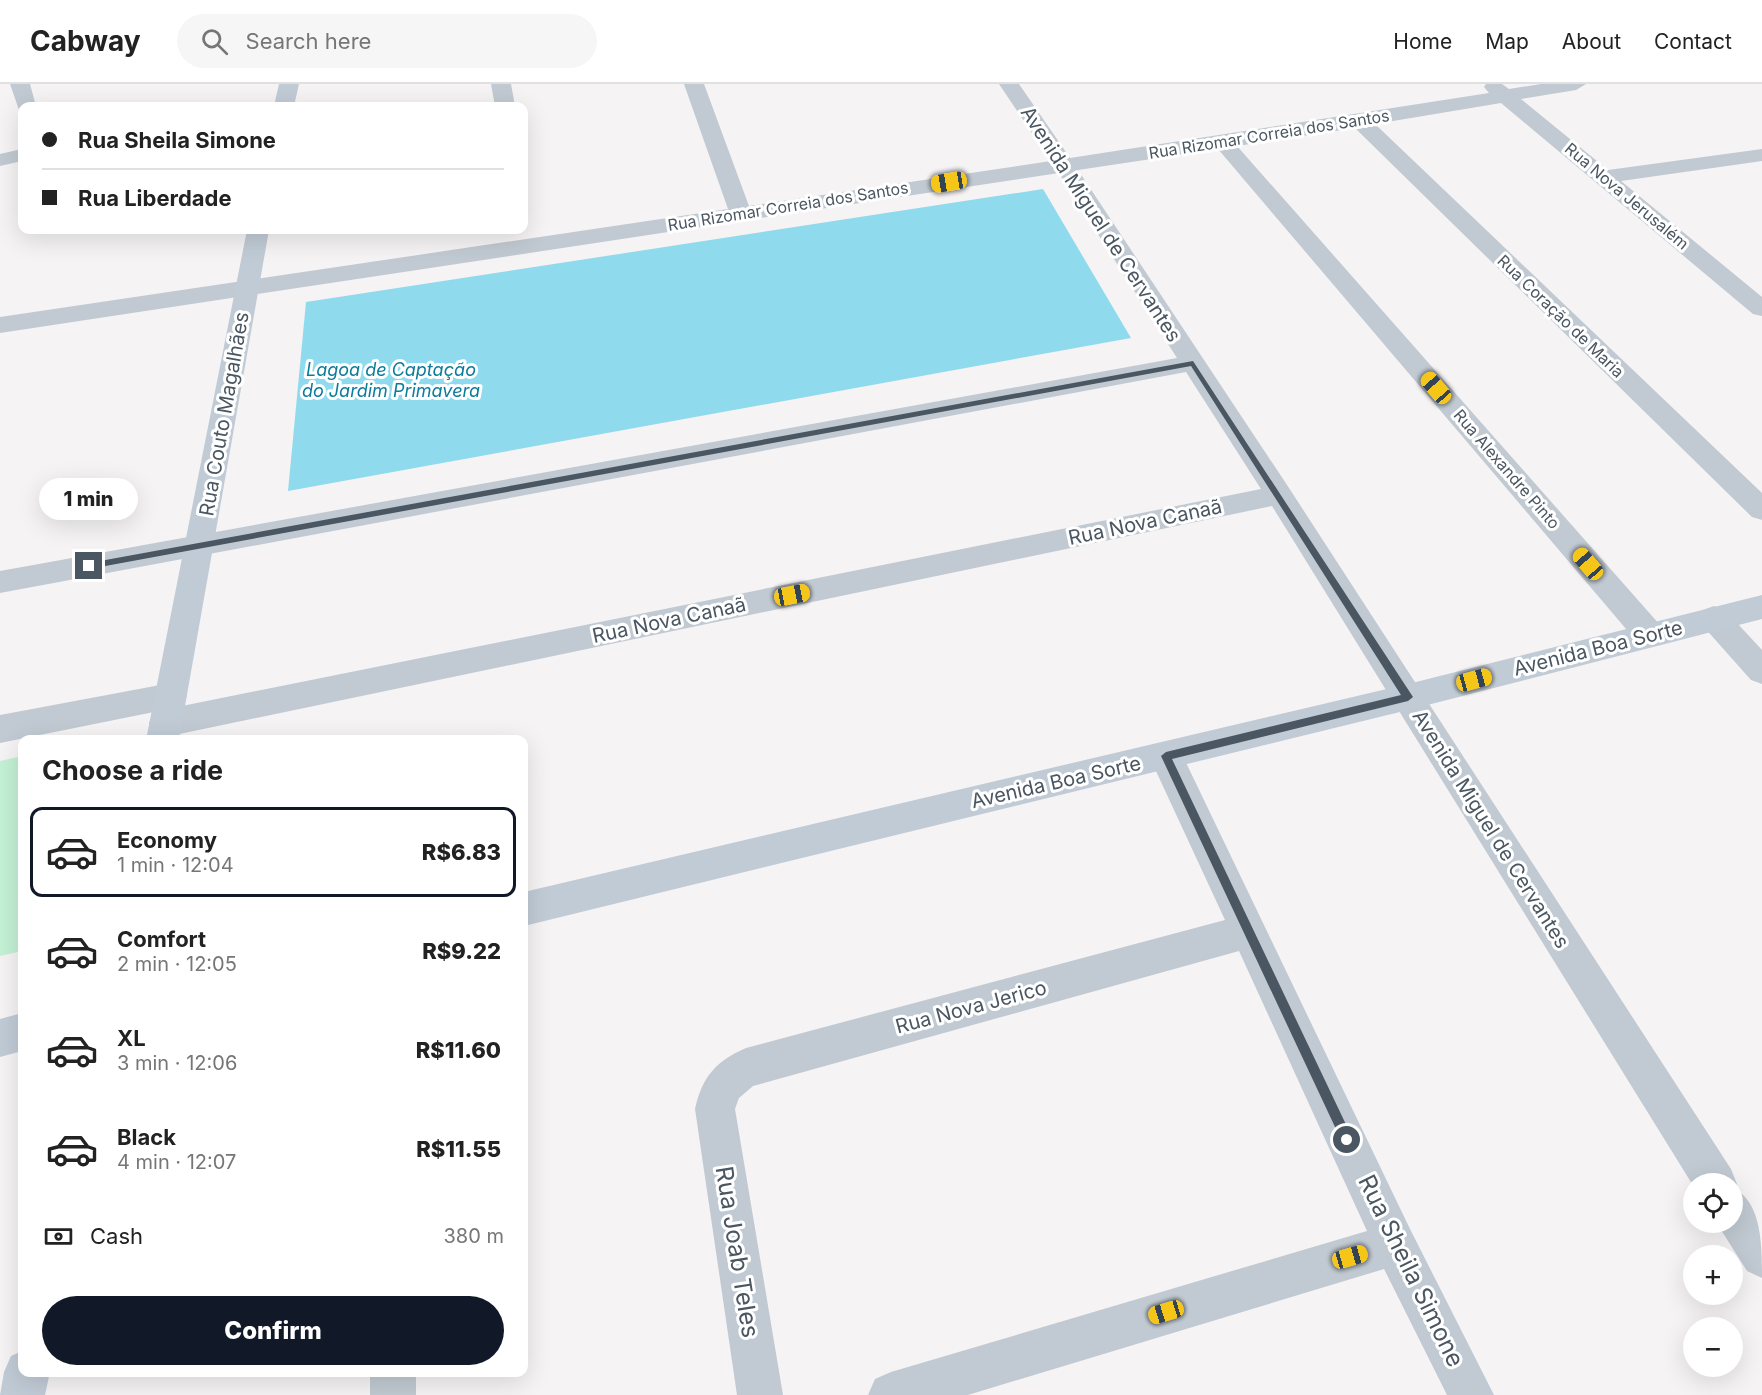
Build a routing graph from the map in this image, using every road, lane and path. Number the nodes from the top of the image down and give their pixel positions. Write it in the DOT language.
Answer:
graph roads {
  1 [pos="20,84"];
  2 [pos="289,84"];
  3 [pos="501,84"];
  4 [pos="694,84"];
  5 [pos="1009,84"];
  6 [pos="1576,84"];
  7 [pos="1498,90"];
  8 [pos="25,102"];
  9 [pos="285,102"];
  10 [pos="504,102"];
  11 [pos="1360,121"];
  12 [pos="1223,142"];
  13 [pos="18,156"];
  14 [pos="1761,156"];
  15 [pos="0,160"];
  16 [pos="1064,164"];
  17 [pos="1605,177"];
  18 [pos="741,213"];
  19 [pos="257,234"];
  20 [pos="524,238"];
  21 [pos="245,288"];
  22 [pos="1762,309"];
  23 [pos="0,325"];
  24 [pos="1193,363"];
  25 [pos="1279,495"];
  26 [pos="1762,510"];
  27 [pos="200,546"];
  28 [pos="0,582"];
  29 [pos="1762,607"];
  30 [pos="1714,618"];
  31 [pos="1649,634"];
  32 [pos="1762,671"];
  33 [pos="1408,697"];
  34 [pos="166,720"];
  35 [pos="0,729"];
  36 [pos="1166,756"];
  37 [pos="528,908"];
  38 [pos="1250,931"];
  39 [pos="18,1033"];
  40 [pos="0,1038"];
  41 [pos="714,1109"];
  42 [pos="1709,1173"];
  43 [pos="1743,1226"];
  44 [pos="1395,1244"];
  45 [pos="1762,1256"];
  46 [pos="26,1377"];
  47 [pos="393,1377"];
  48 [pos="22,1395"];
  49 [pos="393,1395"];
  50 [pos="760,1395"];
  51 [pos="891,1395"];
  52 [pos="1472,1395"];
  1 -- 8 [label="street"];
  2 -- 9 [label="street"];
  3 -- 10 [label="street"];
  4 -- 18 [label="street"];
  5 -- 16 [label="street, Avenida Miguel de Cervantes"];
  6 -- 7 [label="street, Rua Rizomar Correia dos Santos"];
  7 -- 11 [label="street, Rua Rizomar Correia dos Santos"];
  7 -- 17 [label="street, Rua Nova Jerusalém"];
  11 -- 12 [label="street, Rua Rizomar Correia dos Santos"];
  11 -- 26 [label="street, Rua Coração de Maria"];
  12 -- 16 [label="street, Rua Rizomar Correia dos Santos"];
  12 -- 31 [label="street, Rua Alexandre Pinto"];
  13 -- 15 [label="street"];
  14 -- 17 [label="street"];
  16 -- 18 [label="street, Rua Rizomar Correia dos Santos"];
  16 -- 24 [label="street, Avenida Miguel de Cervantes"];
  17 -- 22 [label="street, Rua Nova Jerusalém"];
  18 -- 20 [label="street, Rua Rizomar Correia dos Santos"];
  19 -- 21 [label="street, Rua Couto Magalhães"];
  20 -- 21 [label="street, Rua Rizomar Correia dos Santos"];
  21 -- 23 [label="street, Rua Rizomar Correia dos Santos"];
  21 -- 27 [label="street, Rua Couto Magalhães"];
  24 -- 25 [label="street, Avenida Miguel de Cervantes"];
  24 -- 27 [label="street"];
  25 -- 33 [label="street, Avenida Miguel de Cervantes"];
  25 -- 34 [label="street, Rua Nova Canaã"];
  27 -- 28 [label="street"];
  27 -- 34 [label="street, Rua Couto Magalhães"];
  29 -- 30 [label="street, Avenida Boa Sorte"];
  30 -- 31 [label="street, Avenida Boa Sorte"];
  30 -- 32 [label="street"];
  31 -- 33 [label="street, Avenida Boa Sorte"];
  33 -- 36 [label="street, Avenida Boa Sorte"];
  33 -- 42 [label="street, Avenida Miguel de Cervantes"];
  34 -- 35 [label="street, Rua Nova Canaã"];
  36 -- 37 [label="street, Avenida Boa Sorte"];
  36 -- 38 [label="street, Rua Sheila Simone"];
  38 -- 41 [label="street, Rua Nova Jerico"];
  38 -- 44 [label="street, Rua Sheila Simone"];
  39 -- 40 [label="street"];
  41 -- 50 [label="street, Rua Joab Teles"];
  43 -- 45 [label="street"];
  44 -- 51 [label="street"];
  44 -- 52 [label="street, Rua Sheila Simone"];
  46 -- 48 [label="street"];
  47 -- 49 [label="street"];
}
